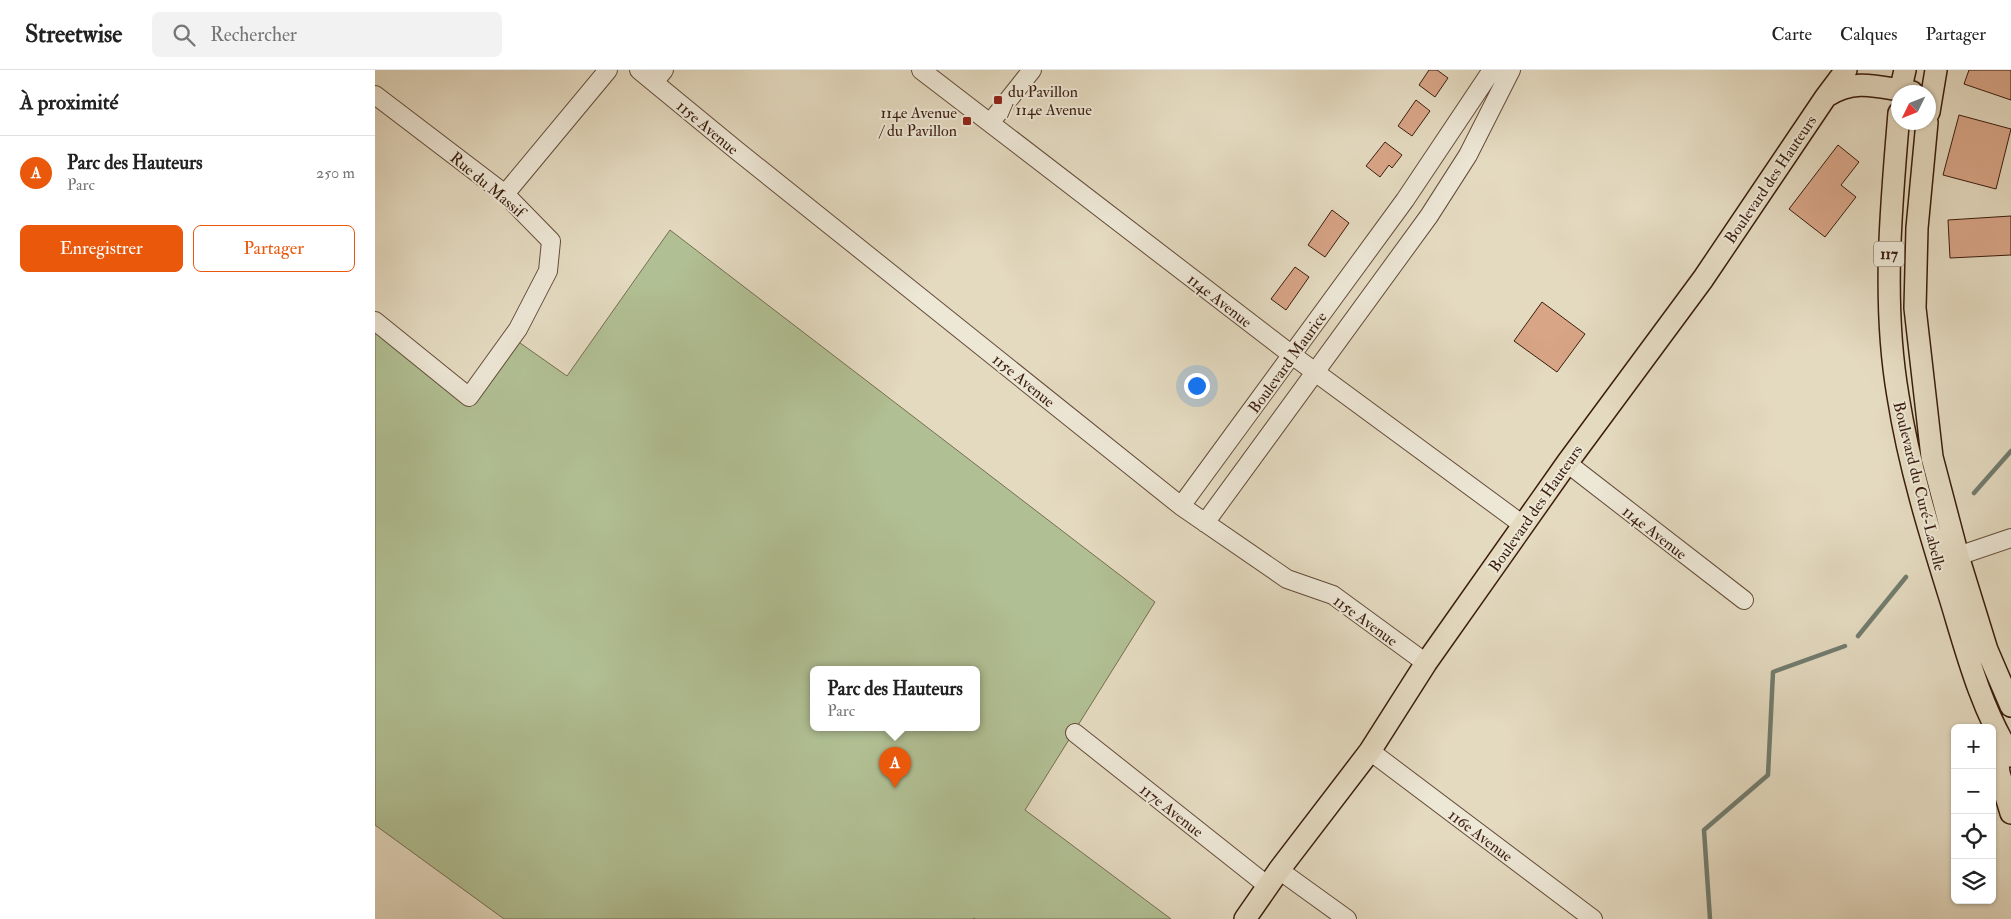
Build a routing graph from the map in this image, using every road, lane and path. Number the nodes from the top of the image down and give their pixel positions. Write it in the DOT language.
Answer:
graph roads {
  1 [pos="608,70"];
  2 [pos="639,70"];
  3 [pos="921,70"];
  4 [pos="1032,70"];
  5 [pos="1492,70"];
  6 [pos="1511,70"];
  7 [pos="1846,70"];
  8 [pos="1905,70"];
  9 [pos="1936,70"];
  10 [pos="659,76"];
  11 [pos="1912,85"];
  12 [pos="1925,85"];
  13 [pos="1891,90"];
  14 [pos="375,94"];
  15 [pos="1825,98"];
  16 [pos="990,123"];
  17 [pos="1897,130"];
  18 [pos="1926,130"];
  19 [pos="505,194"];
  20 [pos="1393,217"];
  21 [pos="1414,237"];
  22 [pos="375,321"];
  23 [pos="1292,355"];
  24 [pos="1316,372"];
  25 [pos="1567,464"];
  26 [pos="1181,506"];
  27 [pos="1205,523"];
  28 [pos="1523,525"];
  29 [pos="2011,538"];
  30 [pos="1948,560"];
  31 [pos="1744,600"];
  32 [pos="1425,663"];
  33 [pos="2011,706"];
  34 [pos="1994,724"];
  35 [pos="1996,729"];
  36 [pos="1075,734"];
  37 [pos="1996,738"];
  38 [pos="1370,751"];
  39 [pos="2011,756"];
  40 [pos="2011,813"];
  41 [pos="1274,878"];
  42 [pos="1245,919"];
  43 [pos="1347,919"];
  44 [pos="1593,919"];
  1 -- 19 [label="street"];
  2 -- 10 [label="street, 115e Avenue"];
  3 -- 16 [label="street, 114e Avenue"];
  4 -- 16 [label="street"];
  5 -- 20 [label="street, Boulevard Maurice"];
  6 -- 21 [label="street, Boulevard Maurice"];
  7 -- 15 [label="main road, Boulevard des Hauteurs"];
  8 -- 11 [label="main road"];
  9 -- 12 [label="main road"];
  10 -- 26 [label="street, 115e Avenue"];
  13 -- 15 [label="main road"];
  14 -- 19 [label="street, Rue du Massif"];
  15 -- 25 [label="main road, Boulevard des Hauteurs"];
  16 -- 23 [label="street, 114e Avenue"];
  17 -- 30 [label="main road, Boulevard du Curé-Labelle / 117"];
  18 -- 30 [label="main road, Boulevard du Curé-Labelle / 117"];
  19 -- 22 [label="street, Rue du Massif"];
  20 -- 21 [label="street"];
  20 -- 23 [label="street, Boulevard Maurice"];
  21 -- 24 [label="street, Boulevard Maurice"];
  23 -- 24 [label="street, 114e Avenue"];
  23 -- 26 [label="street, Boulevard Maurice"];
  24 -- 27 [label="street, Boulevard Maurice"];
  24 -- 28 [label="street, 114e Avenue"];
  25 -- 28 [label="main road, Boulevard des Hauteurs"];
  25 -- 31 [label="street, 114e Avenue"];
  26 -- 27 [label="street, 115e Avenue"];
  27 -- 32 [label="street, 115e Avenue"];
  28 -- 32 [label="main road, Boulevard des Hauteurs"];
  29 -- 30 [label="street"];
  30 -- 33 [label="main road, Boulevard du Curé-Labelle / 117"];
  30 -- 34 [label="main road, Boulevard du Curé-Labelle / 117"];
  32 -- 38 [label="main road, Boulevard des Hauteurs"];
  35 -- 39 [label="main road, Boulevard du Curé-Labelle"];
  36 -- 41 [label="street, 117e Avenue"];
  37 -- 40 [label="main road"];
  38 -- 41 [label="main road, Boulevard des Hauteurs"];
  38 -- 44 [label="street, 116e Avenue"];
  41 -- 42 [label="main road, Boulevard des Hauteurs"];
  41 -- 43 [label="street, 117e Avenue"];
}
